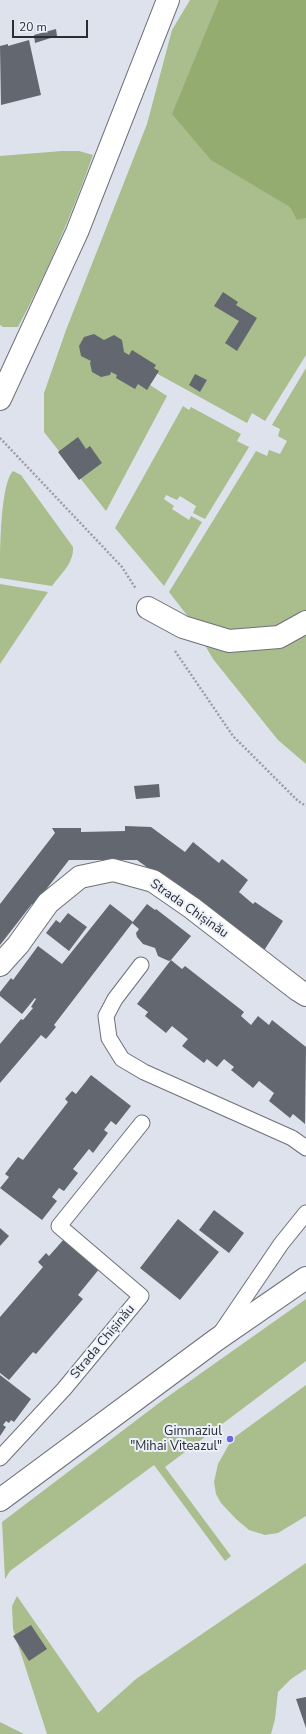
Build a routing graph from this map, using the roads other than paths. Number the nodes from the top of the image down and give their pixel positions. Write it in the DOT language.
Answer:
graph roads {
  1 [pos="168,0"];
  2 [pos="0,399"];
  3 [pos="148,608"];
  4 [pos="306,622"];
  5 [pos="0,965"];
  6 [pos="141,965"];
  7 [pos="306,995"];
  8 [pos="142,1124"];
  9 [pos="306,1148"];
  10 [pos="306,1213"];
  11 [pos="306,1278"];
  12 [pos="216,1340"];
  13 [pos="0,1458"];
  14 [pos="0,1500"];
  1 -- 2 [label="street"];
  3 -- 4 [label="street"];
  5 -- 7 [label="street, Strada Chișinău"];
  6 -- 9 [label="lane"];
  8 -- 13 [label="lane, Strada Chișinău"];
  10 -- 12 [label="lane"];
  11 -- 12 [label="street"];
  12 -- 14 [label="street"];
}
